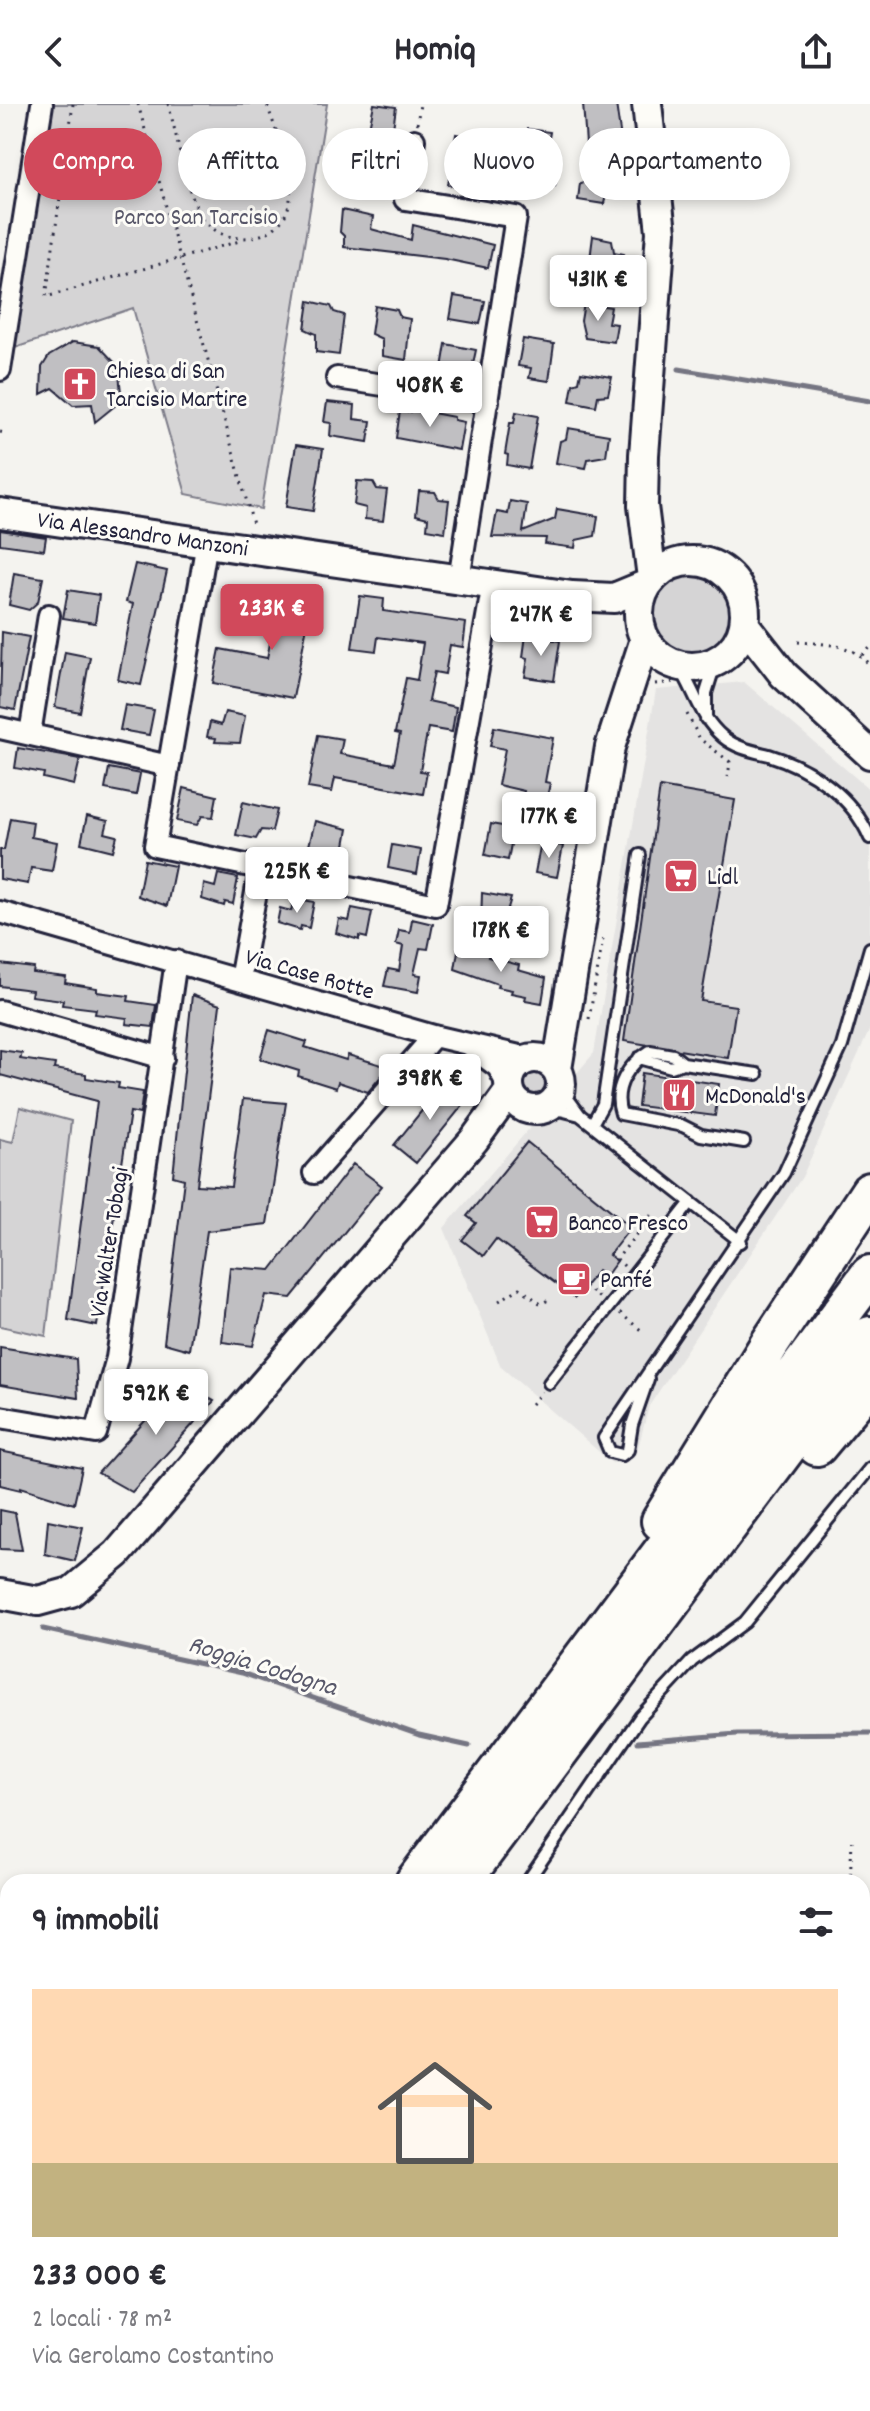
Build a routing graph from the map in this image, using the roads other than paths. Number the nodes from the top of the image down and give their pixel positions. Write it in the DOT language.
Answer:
graph roads {
  1 [pos="42,104"];
  2 [pos="647,104"];
  3 [pos="411,200"];
  4 [pos="0,370"];
  5 [pos="337,378"];
  6 [pos="488,401"];
  7 [pos="644,455"];
  8 [pos="0,513"];
  9 [pos="207,542"];
  10 [pos="702,561"];
  11 [pos="459,580"];
  12 [pos="650,581"];
  13 [pos="493,584"];
  14 [pos="572,596"];
  15 [pos="49,615"];
  16 [pos="744,624"];
  17 [pos="643,635"];
  18 [pos="717,660"];
  19 [pos="677,665"];
  20 [pos="784,675"];
  21 [pos="623,704"];
  22 [pos="706,719"];
  23 [pos="0,728"];
  24 [pos="30,734"];
  25 [pos="870,754"];
  26 [pos="169,766"];
  27 [pos="870,838"];
  28 [pos="640,855"];
  29 [pos="260,870"];
  30 [pos="0,912"];
  31 [pos="870,948"];
  32 [pos="176,961"];
  33 [pos="240,980"];
  34 [pos="0,1011"];
  35 [pos="434,1036"];
  36 [pos="467,1044"];
  37 [pos="163,1058"];
  38 [pos="757,1074"];
  39 [pos="534,1084"];
  40 [pos="580,1115"];
  41 [pos="592,1124"];
  42 [pos="744,1142"];
  43 [pos="314,1173"];
  44 [pos="870,1192"];
  45 [pos="691,1202"];
  46 [pos="741,1242"];
  47 [pos="870,1275"];
  48 [pos="870,1336"];
  49 [pos="648,1379"];
  50 [pos="549,1383"];
  51 [pos="870,1383"];
  52 [pos="0,1417"];
  53 [pos="870,1468"];
  54 [pos="0,1594"];
  55 [pos="603,1662"];
  56 [pos="422,1874"];
  57 [pos="466,1874"];
  58 [pos="532,1874"];
  1 -- 4 [label="street"];
  2 -- 7 [label="street"];
  3 -- 6 [label="street"];
  5 -- 6 [label="street"];
  6 -- 11 [label="street"];
  7 -- 10 [label="street"];
  7 -- 12 [label="street"];
  8 -- 9 [label="street, Via Alessandro Manzoni"];
  9 -- 11 [label="street, Via Alessandro Manzoni"];
  9 -- 26 [label="street"];
  10 -- 12 [label="street"];
  10 -- 16 [label="street"];
  11 -- 13 [label="street, Via Alessandro Manzoni"];
  12 -- 14 [label="street, Via Alessandro Manzoni"];
  12 -- 17 [label="street"];
  13 -- 14 [label="street, Via Alessandro Manzoni"];
  13 -- 29 [label="street"];
  14 -- 17 [label="street, Via Alessandro Manzoni"];
  15 -- 24 [label="street"];
  16 -- 18 [label="street"];
  16 -- 20 [label="street"];
  17 -- 19 [label="street"];
  17 -- 21 [label="street"];
  18 -- 19 [label="street"];
  18 -- 20 [label="street"];
  18 -- 22 [label="lane"];
  19 -- 21 [label="street"];
  19 -- 22 [label="lane"];
  20 -- 25 [label="street"];
  21 -- 39 [label="street"];
  22 -- 27 [label="lane"];
  23 -- 24 [label="street"];
  24 -- 26 [label="street"];
  26 -- 29 [label="street"];
  28 -- 41 [label="lane"];
  29 -- 33 [label="street"];
  30 -- 32 [label="street, Via Case Rotte"];
  31 -- 46 [label="lane"];
  32 -- 33 [label="street, Via Case Rotte"];
  32 -- 37 [label="street, Via Walter Tobagi"];
  33 -- 35 [label="street, Via Case Rotte"];
  34 -- 37 [label="street"];
  35 -- 36 [label="street, Via Case Rotte"];
  35 -- 43 [label="street"];
  36 -- 39 [label="street, Via Case Rotte"];
  36 -- 39 [label="street, Via Case Rotte"];
  37 -- 52 [label="street, Via Walter Tobagi"];
  38 -- 42 [label="lane"];
  39 -- 40 [label="lane"];
  39 -- 40 [label="lane"];
  39 -- 54 [label="street"];
  40 -- 41 [label="lane"];
  41 -- 45 [label="lane"];
  44 -- 55 [label="highway"];
  45 -- 46 [label="lane"];
  45 -- 50 [label="lane"];
  46 -- 49 [label="lane"];
  47 -- 55 [label="highway"];
  48 -- 55 [label="highway"];
  49 -- 49 [label="lane"];
  51 -- 55 [label="highway"];
  53 -- 58 [label="lane"];
  55 -- 56 [label="highway"];
  55 -- 57 [label="highway"];
}
